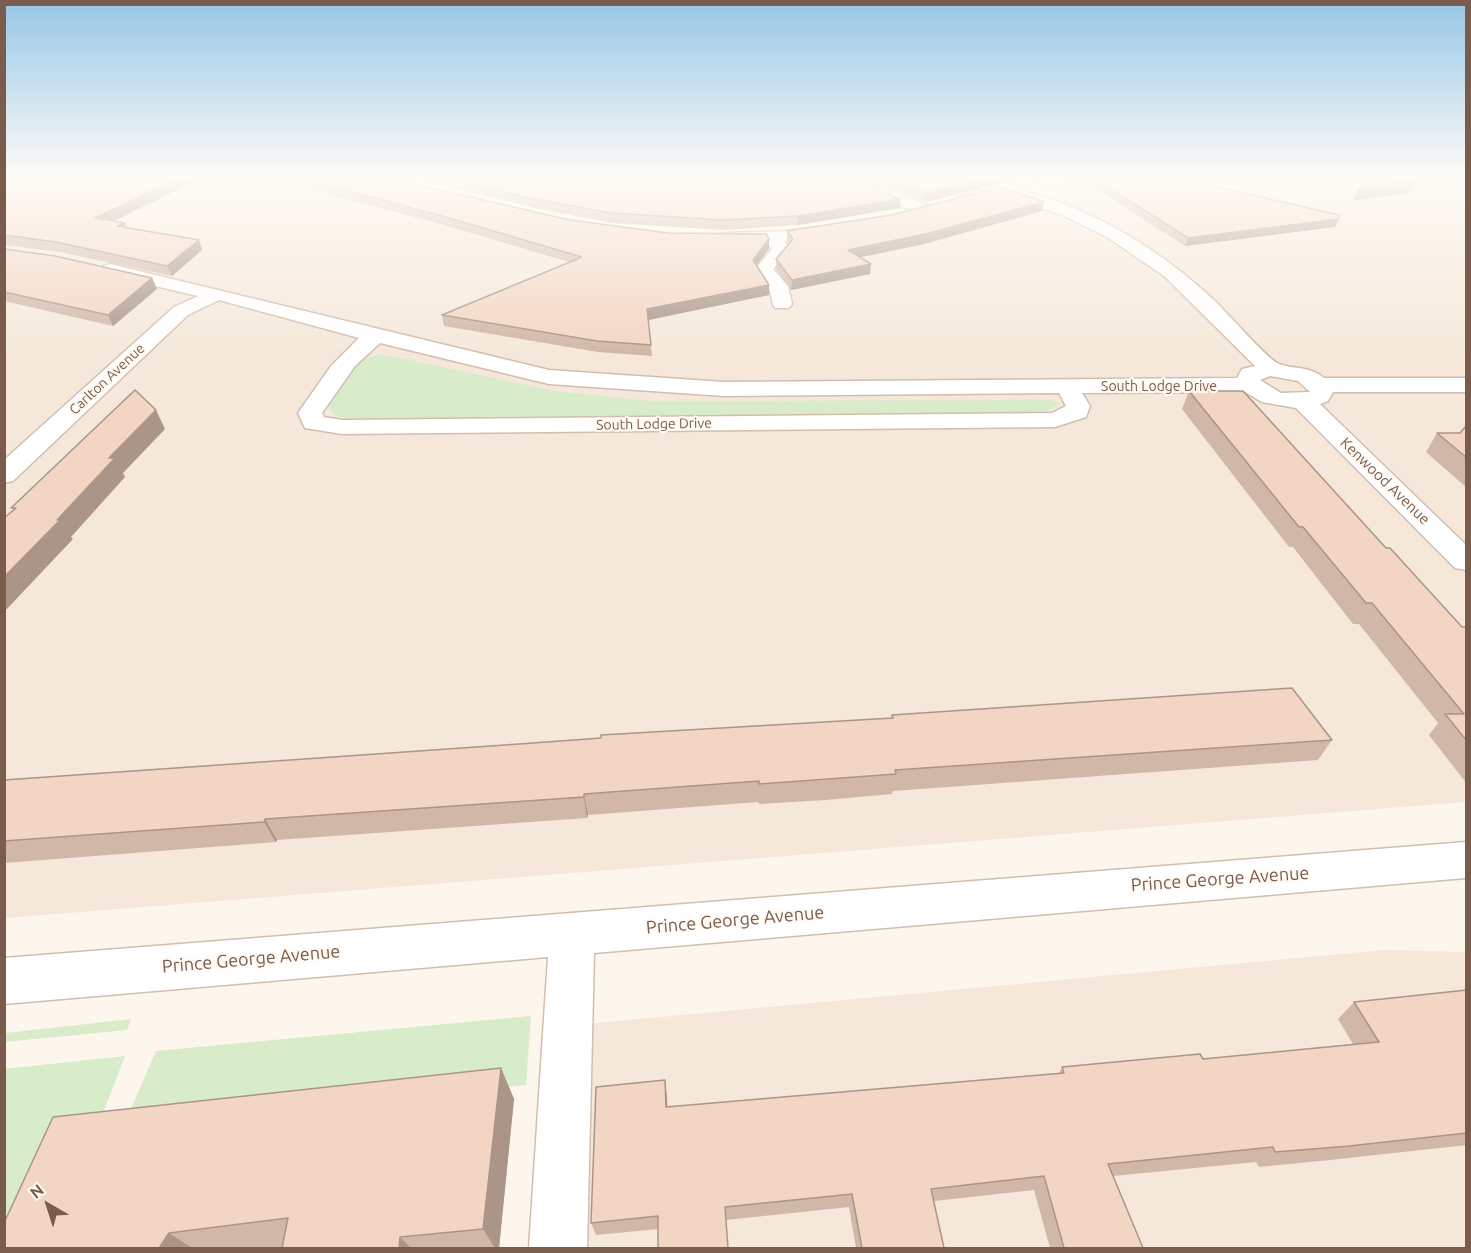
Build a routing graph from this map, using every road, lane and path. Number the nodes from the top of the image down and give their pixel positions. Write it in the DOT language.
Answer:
graph roads {
  1 [pos="726,237"];
  2 [pos="773,237"];
  3 [pos="1118,237"];
  4 [pos="710,238"];
  5 [pos="93,267"];
  6 [pos="217,294"];
  7 [pos="782,304"];
  8 [pos="376,336"];
  9 [pos="1270,369"];
  10 [pos="1251,385"];
  11 [pos="1467,385"];
  12 [pos="1067,387"];
  13 [pos="1311,393"];
  14 [pos="4,475"];
  15 [pos="1467,561"];
  16 [pos="1467,860"];
  17 [pos="572,933"];
  18 [pos="4,981"];
  19 [pos="558,1248"];
  1 -- 4 [label="street"];
  2 -- 7 [label="street"];
  3 -- 9 [label="street"];
  5 -- 6 [label="street, South Lodge Drive"];
  6 -- 8 [label="street, South Lodge Drive"];
  6 -- 14 [label="street, Carlton Avenue"];
  8 -- 12 [label="street, South Lodge Drive"];
  8 -- 12 [label="street, South Lodge Drive"];
  9 -- 10 [label="street"];
  9 -- 13 [label="street"];
  10 -- 12 [label="street, South Lodge Drive"];
  10 -- 13 [label="street"];
  11 -- 13 [label="street"];
  13 -- 15 [label="street, Kenwood Avenue"];
  16 -- 17 [label="street, Prince George Avenue"];
  17 -- 18 [label="street, Prince George Avenue"];
  17 -- 19 [label="street"];
}
